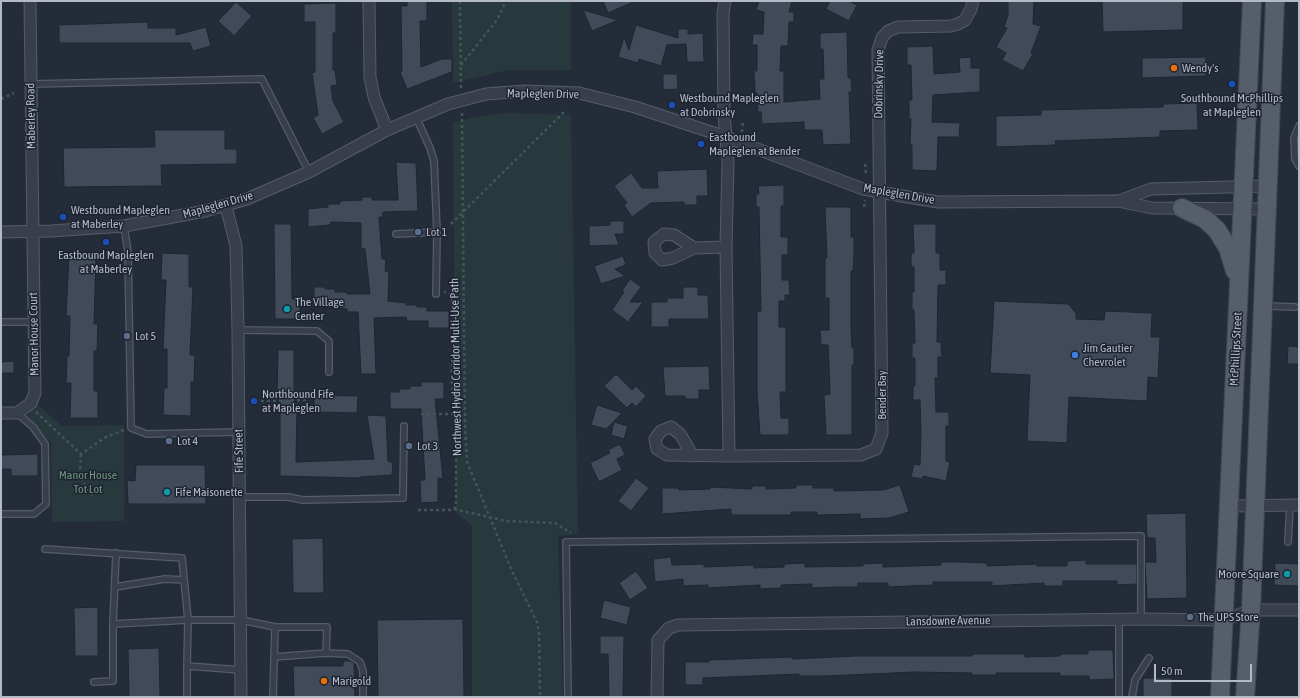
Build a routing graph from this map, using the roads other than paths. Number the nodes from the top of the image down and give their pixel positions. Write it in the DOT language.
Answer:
graph roads {
  1 [pos="30,1"];
  2 [pos="369,1"];
  3 [pos="725,1"];
  4 [pos="973,1"];
  5 [pos="1252,1"];
  6 [pos="1275,1"];
  7 [pos="31,84"];
  8 [pos="416,117"];
  9 [pos="1299,126"];
  10 [pos="387,130"];
  11 [pos="726,137"];
  12 [pos="1298,161"];
  13 [pos="309,172"];
  14 [pos="1244,186"];
  15 [pos="1268,186"];
  16 [pos="880,192"];
  17 [pos="1118,201"];
  18 [pos="226,206"];
  19 [pos="1182,208"];
  20 [pos="1243,208"];
  21 [pos="1267,209"];
  22 [pos="124,226"];
  23 [pos="1,232"];
  24 [pos="32,232"];
  25 [pos="437,232"];
  26 [pos="396,234"];
  27 [pos="726,247"];
  28 [pos="694,248"];
  29 [pos="1239,282"];
  30 [pos="436,294"];
  31 [pos="1262,306"];
  32 [pos="1295,306"];
  33 [pos="1,322"];
  34 [pos="33,322"];
  35 [pos="238,330"];
  36 [pos="330,372"];
  37 [pos="1,413"];
  38 [pos="17,413"];
  39 [pos="404,426"];
  40 [pos="238,432"];
  41 [pos="693,456"];
  42 [pos="729,456"];
  43 [pos="240,498"];
  44 [pos="1295,505"];
  45 [pos="1229,506"];
  46 [pos="1255,506"];
  47 [pos="1,514"];
  48 [pos="1288,542"];
  49 [pos="45,549"];
  50 [pos="116,553"];
  51 [pos="184,580"];
  52 [pos="115,587"];
  53 [pos="1251,610"];
  54 [pos="1299,610"];
  55 [pos="1119,619"];
  56 [pos="1141,619"];
  57 [pos="188,620"];
  58 [pos="240,620"];
  59 [pos="1224,620"];
  60 [pos="113,624"];
  61 [pos="275,627"];
  62 [pos="326,653"];
  63 [pos="274,657"];
  64 [pos="1149,658"];
  65 [pos="187,666"];
  66 [pos="241,670"];
  67 [pos="94,682"];
  68 [pos="186,697"];
  69 [pos="241,697"];
  70 [pos="274,697"];
  71 [pos="363,697"];
  72 [pos="568,697"];
  73 [pos="657,697"];
  74 [pos="1119,697"];
  75 [pos="1132,697"];
  76 [pos="1220,697"];
  77 [pos="1246,697"];
  1 -- 7 [label="street, Maberley Road"];
  2 -- 10 [label="street"];
  3 -- 11 [label="street"];
  4 -- 16 [label="street, Dobrinsky Drive"];
  5 -- 14 [label="main road, McPhillips Street"];
  6 -- 15 [label="main road, McPhillips Street"];
  7 -- 13 [label="lane"];
  7 -- 24 [label="street, Maberley Road"];
  8 -- 10 [label="street, Mapleglen Drive"];
  8 -- 11 [label="street, Mapleglen Drive"];
  8 -- 25 [label="lane"];
  9 -- 12 [label="lane"];
  10 -- 13 [label="street, Mapleglen Drive"];
  11 -- 16 [label="street, Mapleglen Drive"];
  11 -- 27 [label="street"];
  13 -- 18 [label="street, Mapleglen Drive"];
  14 -- 15 [label="street, Mapleglen Drive"];
  14 -- 17 [label="street, Mapleglen Drive"];
  14 -- 20 [label="main road, McPhillips Street"];
  15 -- 21 [label="main road, McPhillips Street"];
  16 -- 17 [label="street, Mapleglen Drive"];
  16 -- 42 [label="street, Bender Bay"];
  17 -- 19 [label="street, Mapleglen Drive"];
  18 -- 22 [label="street, Mapleglen Drive"];
  18 -- 35 [label="street, Fife Street"];
  19 -- 20 [label="street, Mapleglen Drive"];
  19 -- 29 [label="main road"];
  20 -- 21 [label="street, Mapleglen Drive"];
  20 -- 29 [label="main road, McPhillips Street"];
  21 -- 31 [label="main road, McPhillips Street"];
  22 -- 24 [label="street, Mapleglen Drive"];
  22 -- 40 [label="lane"];
  23 -- 24 [label="street, Mapleglen Drive"];
  24 -- 34 [label="street, Manor House Court"];
  25 -- 26 [label="lane"];
  25 -- 30 [label="lane"];
  27 -- 28 [label="street"];
  27 -- 42 [label="street"];
  29 -- 45 [label="main road, McPhillips Street"];
  31 -- 32 [label="lane"];
  31 -- 46 [label="main road, McPhillips Street"];
  33 -- 34 [label="lane"];
  34 -- 38 [label="street, Manor House Court"];
  35 -- 36 [label="lane"];
  35 -- 40 [label="street, Fife Street"];
  37 -- 38 [label="street"];
  38 -- 47 [label="lane"];
  39 -- 43 [label="lane"];
  40 -- 43 [label="street, Fife Street"];
  41 -- 42 [label="street, Bender Bay"];
  43 -- 58 [label="street, Fife Street"];
  44 -- 46 [label="street"];
  44 -- 48 [label="lane"];
  45 -- 46 [label="street"];
  45 -- 59 [label="main road, McPhillips Street"];
  46 -- 53 [label="main road, McPhillips Street"];
  49 -- 50 [label="lane"];
  50 -- 51 [label="lane"];
  50 -- 52 [label="lane"];
  51 -- 52 [label="lane"];
  51 -- 57 [label="lane"];
  52 -- 60 [label="lane"];
  53 -- 54 [label="street, Lansdowne Avenue"];
  53 -- 59 [label="street, Lansdowne Avenue"];
  53 -- 77 [label="main road, McPhillips Street"];
  55 -- 56 [label="street, Lansdowne Avenue"];
  55 -- 73 [label="street, Lansdowne Avenue"];
  55 -- 74 [label="lane"];
  56 -- 59 [label="street, Lansdowne Avenue"];
  56 -- 72 [label="lane"];
  57 -- 58 [label="lane"];
  57 -- 60 [label="lane"];
  57 -- 65 [label="lane"];
  58 -- 61 [label="lane"];
  58 -- 66 [label="street, Fife Street"];
  59 -- 76 [label="main road, McPhillips Street"];
  60 -- 67 [label="lane"];
  61 -- 62 [label="lane"];
  61 -- 63 [label="lane"];
  62 -- 63 [label="lane"];
  62 -- 71 [label="lane"];
  63 -- 70 [label="lane"];
  64 -- 75 [label="lane"];
  65 -- 66 [label="lane"];
  65 -- 68 [label="lane"];
  66 -- 69 [label="street, Fife Street"];
}
